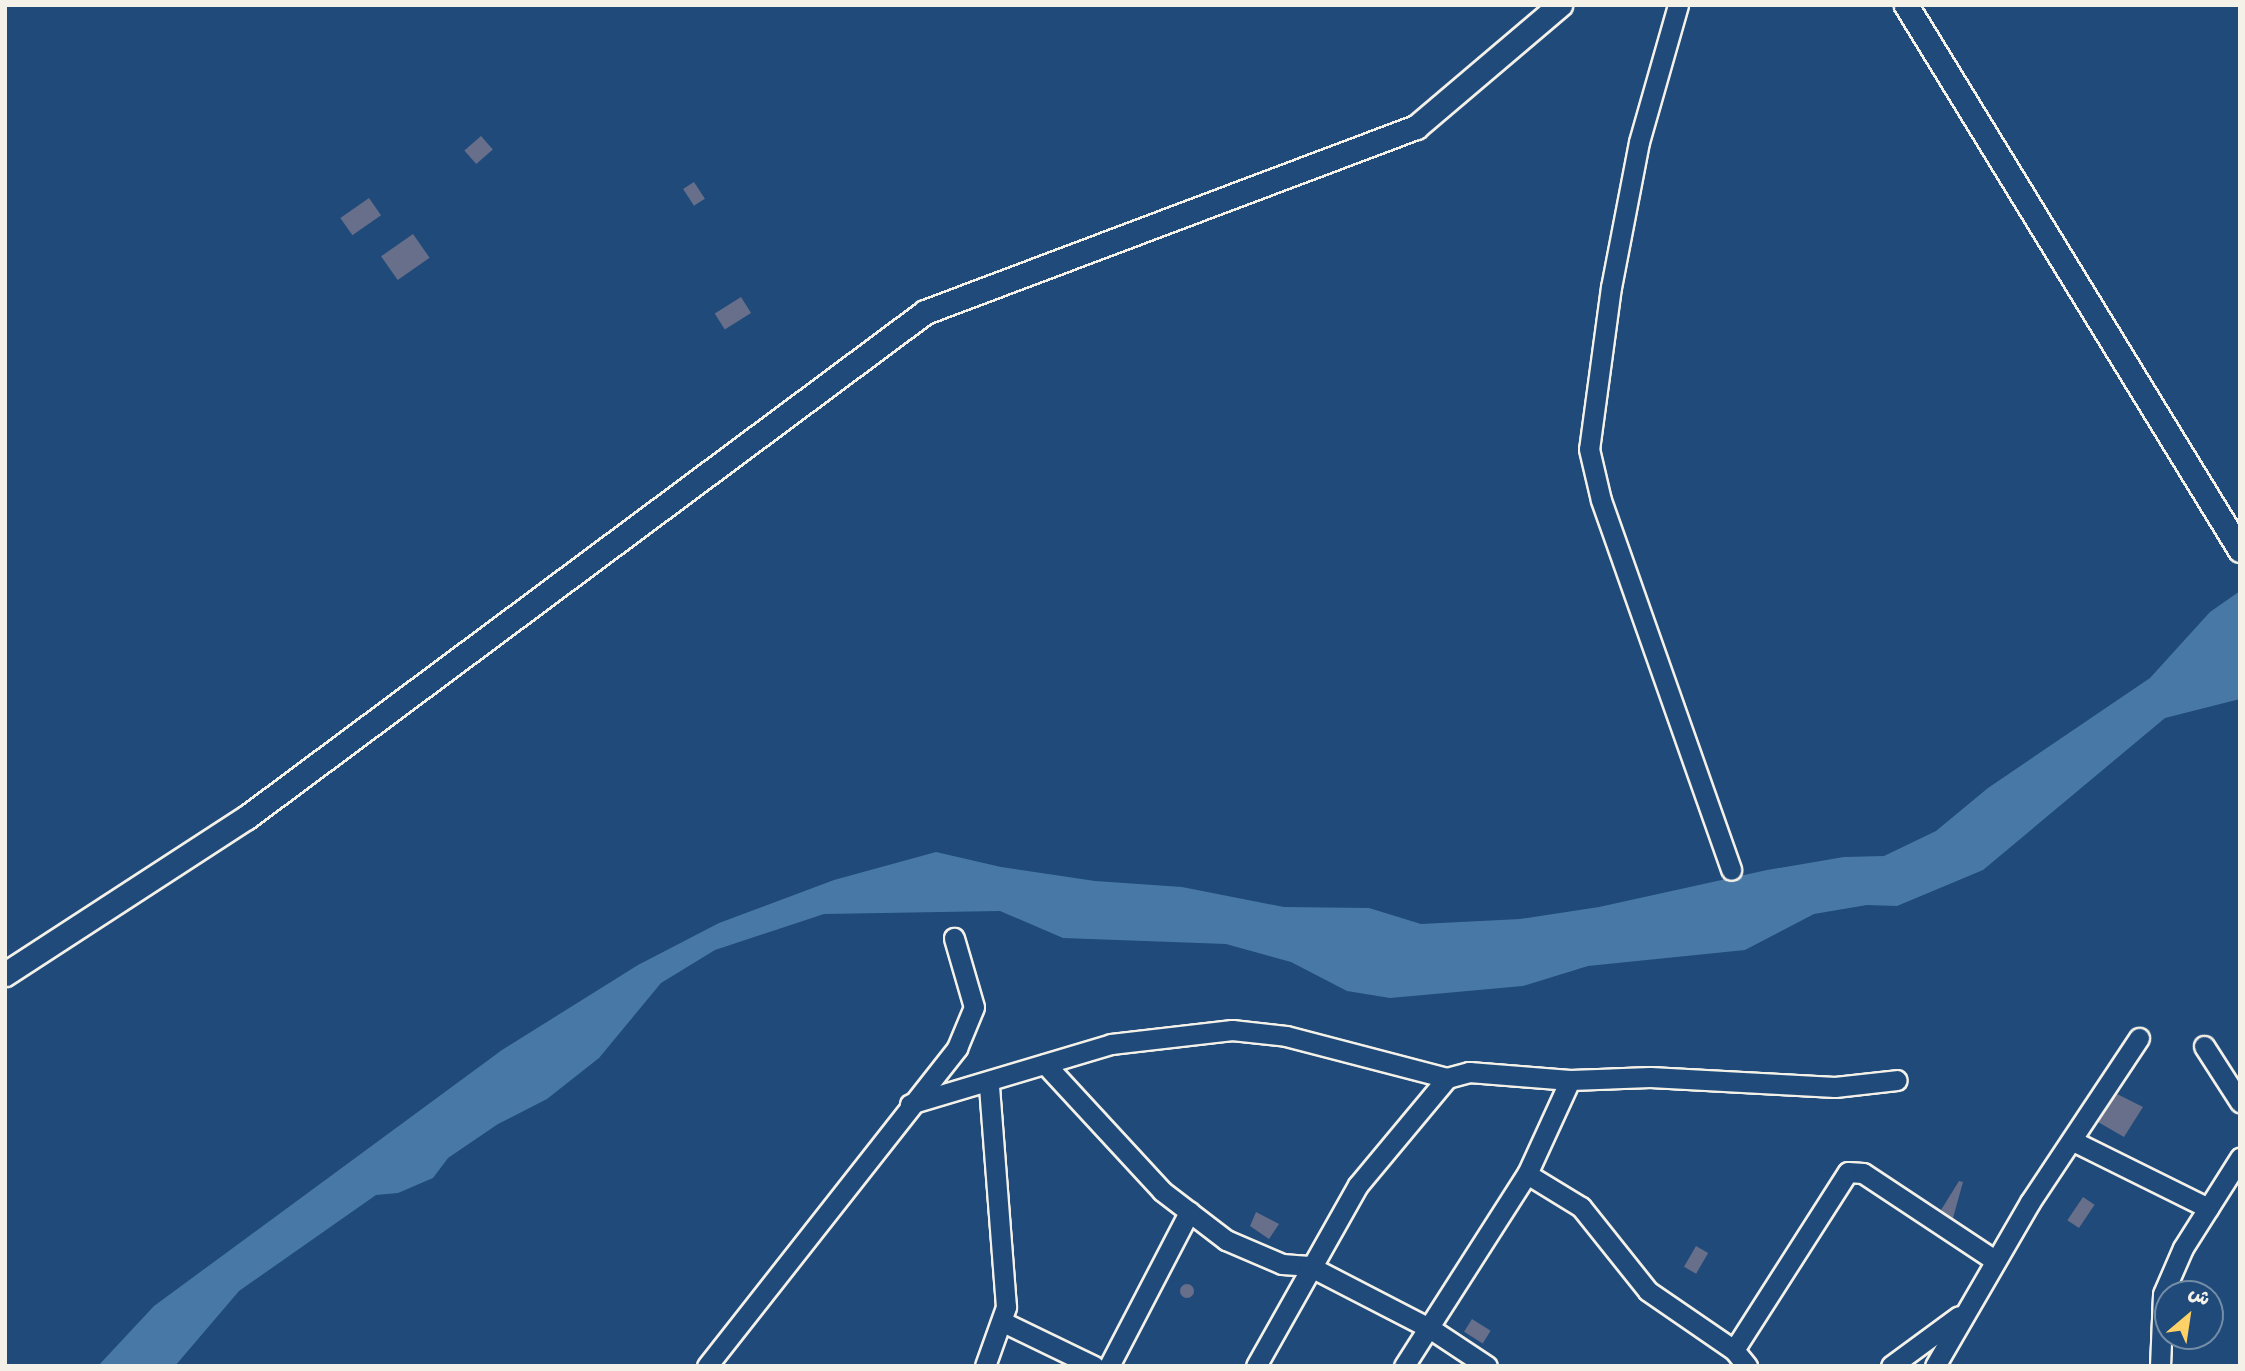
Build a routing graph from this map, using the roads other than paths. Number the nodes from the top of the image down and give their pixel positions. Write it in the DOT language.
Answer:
graph roads {
  1 [pos="1560,5"];
  2 [pos="1678,5"];
  3 [pos="1906,5"];
  4 [pos="2240,550"];
  5 [pos="1731,870"];
  6 [pos="954,939"];
  7 [pos="5,974"];
  8 [pos="2139,1038"];
  9 [pos="2204,1046"];
  10 [pos="1045,1064"];
  11 [pos="1447,1078"];
  12 [pos="1570,1080"];
  13 [pos="1897,1080"];
  14 [pos="989,1084"];
  15 [pos="2240,1102"];
  16 [pos="910,1104"];
  17 [pos="2073,1141"];
  18 [pos="2240,1158"];
  19 [pos="1527,1174"];
  20 [pos="2208,1208"];
  21 [pos="1189,1212"];
  22 [pos="1996,1261"];
  23 [pos="1309,1266"];
  24 [pos="1966,1311"];
  25 [pos="1003,1322"];
  26 [pos="1431,1329"];
  27 [pos="1734,1350"];
  28 [pos="707,1366"];
  29 [pos="985,1366"];
  30 [pos="1094,1366"];
  31 [pos="1109,1366"];
  32 [pos="1256,1366"];
  33 [pos="1404,1366"];
  34 [pos="1487,1366"];
  35 [pos="1747,1366"];
  36 [pos="1891,1366"];
  37 [pos="1935,1366"];
  38 [pos="2160,1366"];
  1 -- 7 [label="street"];
  2 -- 5 [label="street"];
  3 -- 4 [label="street"];
  6 -- 16 [label="street"];
  8 -- 17 [label="street"];
  9 -- 15 [label="street"];
  10 -- 11 [label="street"];
  10 -- 14 [label="street"];
  10 -- 21 [label="street"];
  11 -- 12 [label="street"];
  11 -- 23 [label="street"];
  12 -- 13 [label="street"];
  12 -- 19 [label="street"];
  14 -- 16 [label="street"];
  14 -- 25 [label="street"];
  16 -- 28 [label="street"];
  17 -- 20 [label="street"];
  17 -- 22 [label="street"];
  18 -- 20 [label="street"];
  19 -- 26 [label="street"];
  19 -- 27 [label="street"];
  20 -- 38 [label="street"];
  21 -- 23 [label="street"];
  21 -- 31 [label="street"];
  22 -- 24 [label="street"];
  22 -- 27 [label="street"];
  23 -- 26 [label="street"];
  23 -- 32 [label="street"];
  24 -- 36 [label="street"];
  24 -- 37 [label="street"];
  25 -- 29 [label="street"];
  25 -- 30 [label="street"];
  26 -- 33 [label="street"];
  26 -- 34 [label="street"];
  27 -- 35 [label="street"];
}
